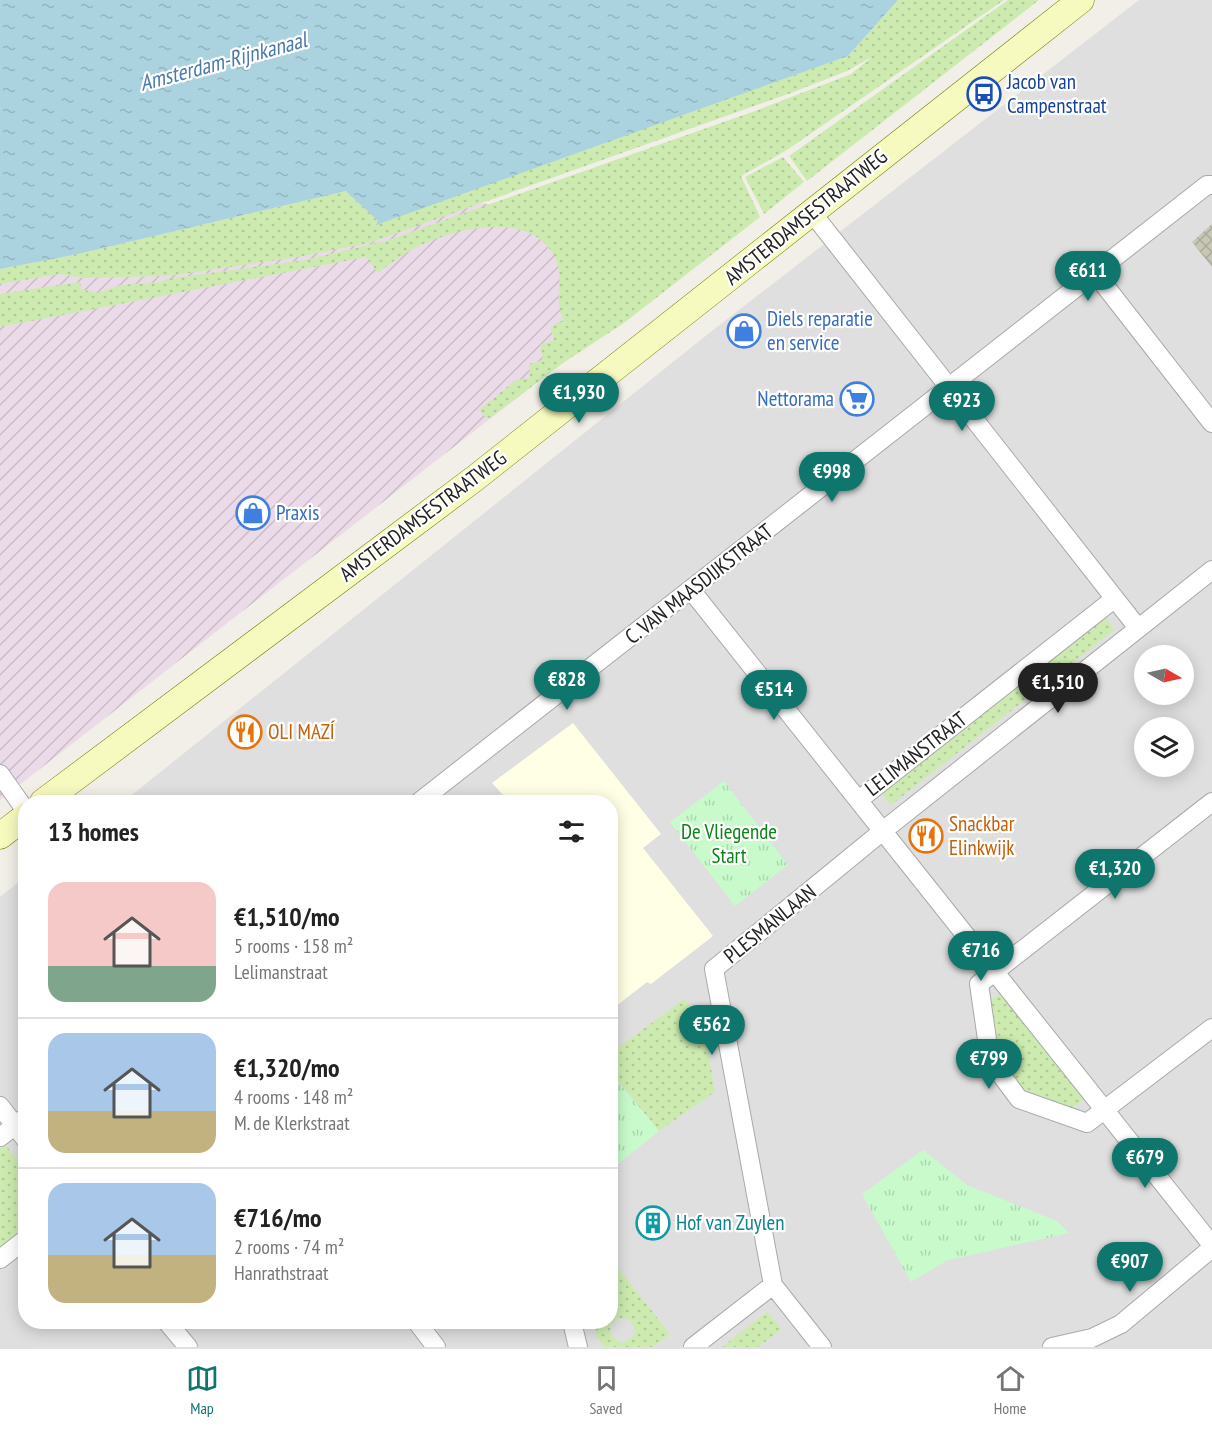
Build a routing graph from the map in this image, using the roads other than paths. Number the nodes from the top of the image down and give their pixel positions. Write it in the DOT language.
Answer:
graph roads {
  1 [pos="1081,0"];
  2 [pos="1212,185"];
  3 [pos="813,214"];
  4 [pos="1095,273"];
  5 [pos="950,387"];
  6 [pos="1212,423"];
  7 [pos="1212,570"];
  8 [pos="691,590"];
  9 [pos="1114,599"];
  10 [pos="1138,628"];
  11 [pos="0,774"];
  12 [pos="52,795"];
  13 [pos="428,795"];
  14 [pos="860,799"];
  15 [pos="18,800"];
  16 [pos="1212,802"];
  17 [pos="18,822"];
  18 [pos="884,830"];
  19 [pos="0,836"];
  20 [pos="995,971"];
  21 [pos="1212,1028"];
  22 [pos="0,1106"];
  23 [pos="1107,1110"];
  24 [pos="16,1130"];
  25 [pos="18,1245"];
  26 [pos="1212,1247"];
  27 [pos="0,1259"];
  28 [pos="773,1285"];
  29 [pos="173,1329"];
  30 [pos="422,1329"];
  31 [pos="574,1329"];
  32 [pos="188,1347"];
  33 [pos="436,1347"];
  34 [pos="578,1347"];
  35 [pos="693,1347"];
  36 [pos="822,1347"];
  37 [pos="1052,1347"];
  1 -- 3 [label="main road, AMSTERDAMSESTRAATWEG"];
  2 -- 4 [label="street, C. VAN MAASDIJKSTRAAT"];
  3 -- 5 [label="street"];
  3 -- 12 [label="main road, AMSTERDAMSESTRAATWEG"];
  4 -- 5 [label="street, C. VAN MAASDIJKSTRAAT"];
  4 -- 6 [label="street"];
  5 -- 8 [label="street, C. VAN MAASDIJKSTRAAT"];
  5 -- 9 [label="street"];
  7 -- 10 [label="street, LELIMANSTRAAT"];
  8 -- 13 [label="street, C. VAN MAASDIJKSTRAAT"];
  8 -- 14 [label="street"];
  9 -- 10 [label="street"];
  9 -- 14 [label="street, LELIMANSTRAAT"];
  10 -- 18 [label="street, LELIMANSTRAAT"];
  11 -- 15 [label="street"];
  14 -- 18 [label="street"];
  16 -- 20 [label="street"];
  17 -- 19 [label="main road"];
  18 -- 20 [label="street"];
  18 -- 28 [label="street, PLESMANLAAN"];
  20 -- 23 [label="street"];
  20 -- 23 [label="street"];
  21 -- 23 [label="street"];
  22 -- 24 [label="street"];
  23 -- 26 [label="street"];
  25 -- 27 [label="street"];
  26 -- 37 [label="street"];
  28 -- 35 [label="street"];
  28 -- 36 [label="street, PLESMANLAAN"];
  29 -- 32 [label="street"];
  30 -- 33 [label="street"];
  31 -- 34 [label="street"];
}
